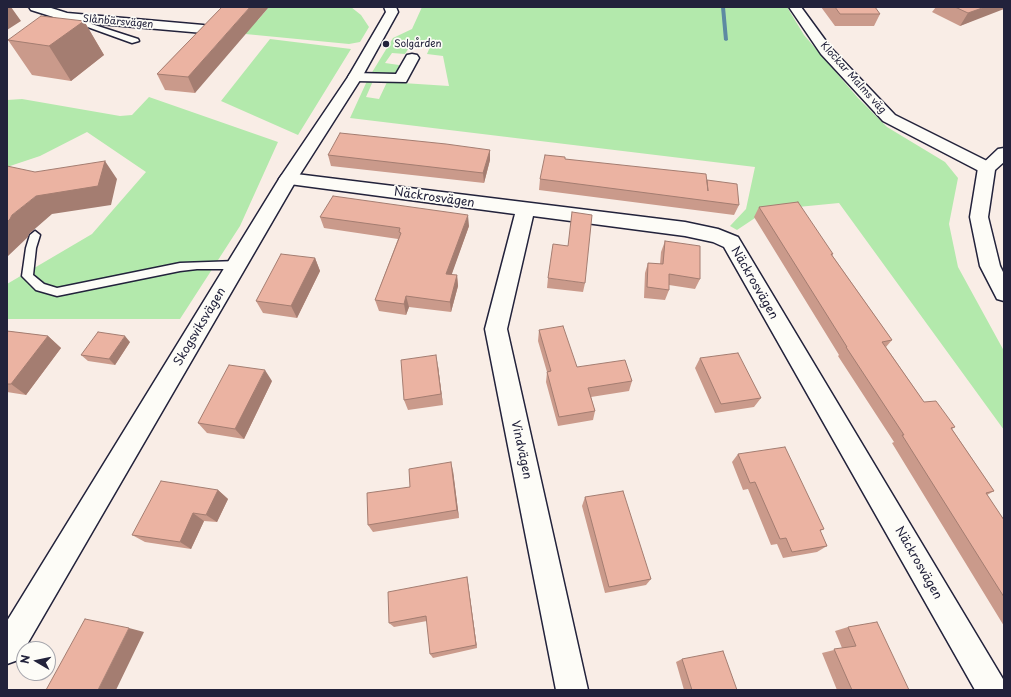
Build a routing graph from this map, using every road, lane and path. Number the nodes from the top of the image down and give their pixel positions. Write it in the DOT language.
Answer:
graph roads {
  1 [pos="35,7"];
  2 [pos="107,7"];
  3 [pos="390,7"];
  4 [pos="795,7"];
  5 [pos="66,17"];
  6 [pos="93,20"];
  7 [pos="203,29"];
  8 [pos="135,41"];
  9 [pos="412,58"];
  10 [pos="355,77"];
  11 [pos="1004,154"];
  12 [pos="987,168"];
  13 [pos="288,179"];
  14 [pos="525,210"];
  15 [pos="35,234"];
  16 [pos="237,265"];
  17 [pos="1004,293"];
  18 [pos="7,649"];
  19 [pos="572,690"];
  20 [pos="992,690"];
  1 -- 5 [label="street, Slånbärsvägen"];
  2 -- 6 [label="street"];
  3 -- 10 [label="street, Skogsviksvägen"];
  4 -- 12 [label="street, Klockar Malms väg"];
  5 -- 6 [label="street, Slånbärsvägen"];
  5 -- 8 [label="lane"];
  6 -- 7 [label="street, Slånbärsvägen"];
  9 -- 10 [label="street"];
  10 -- 13 [label="street, Skogsviksvägen"];
  11 -- 12 [label="street"];
  12 -- 17 [label="street"];
  13 -- 14 [label="street, Näckrosvägen"];
  13 -- 16 [label="street, Skogsviksvägen"];
  14 -- 19 [label="street, Vindvägen"];
  14 -- 20 [label="street, Näckrosvägen"];
  15 -- 16 [label="lane"];
  16 -- 18 [label="street, Skogsviksvägen"];
}
